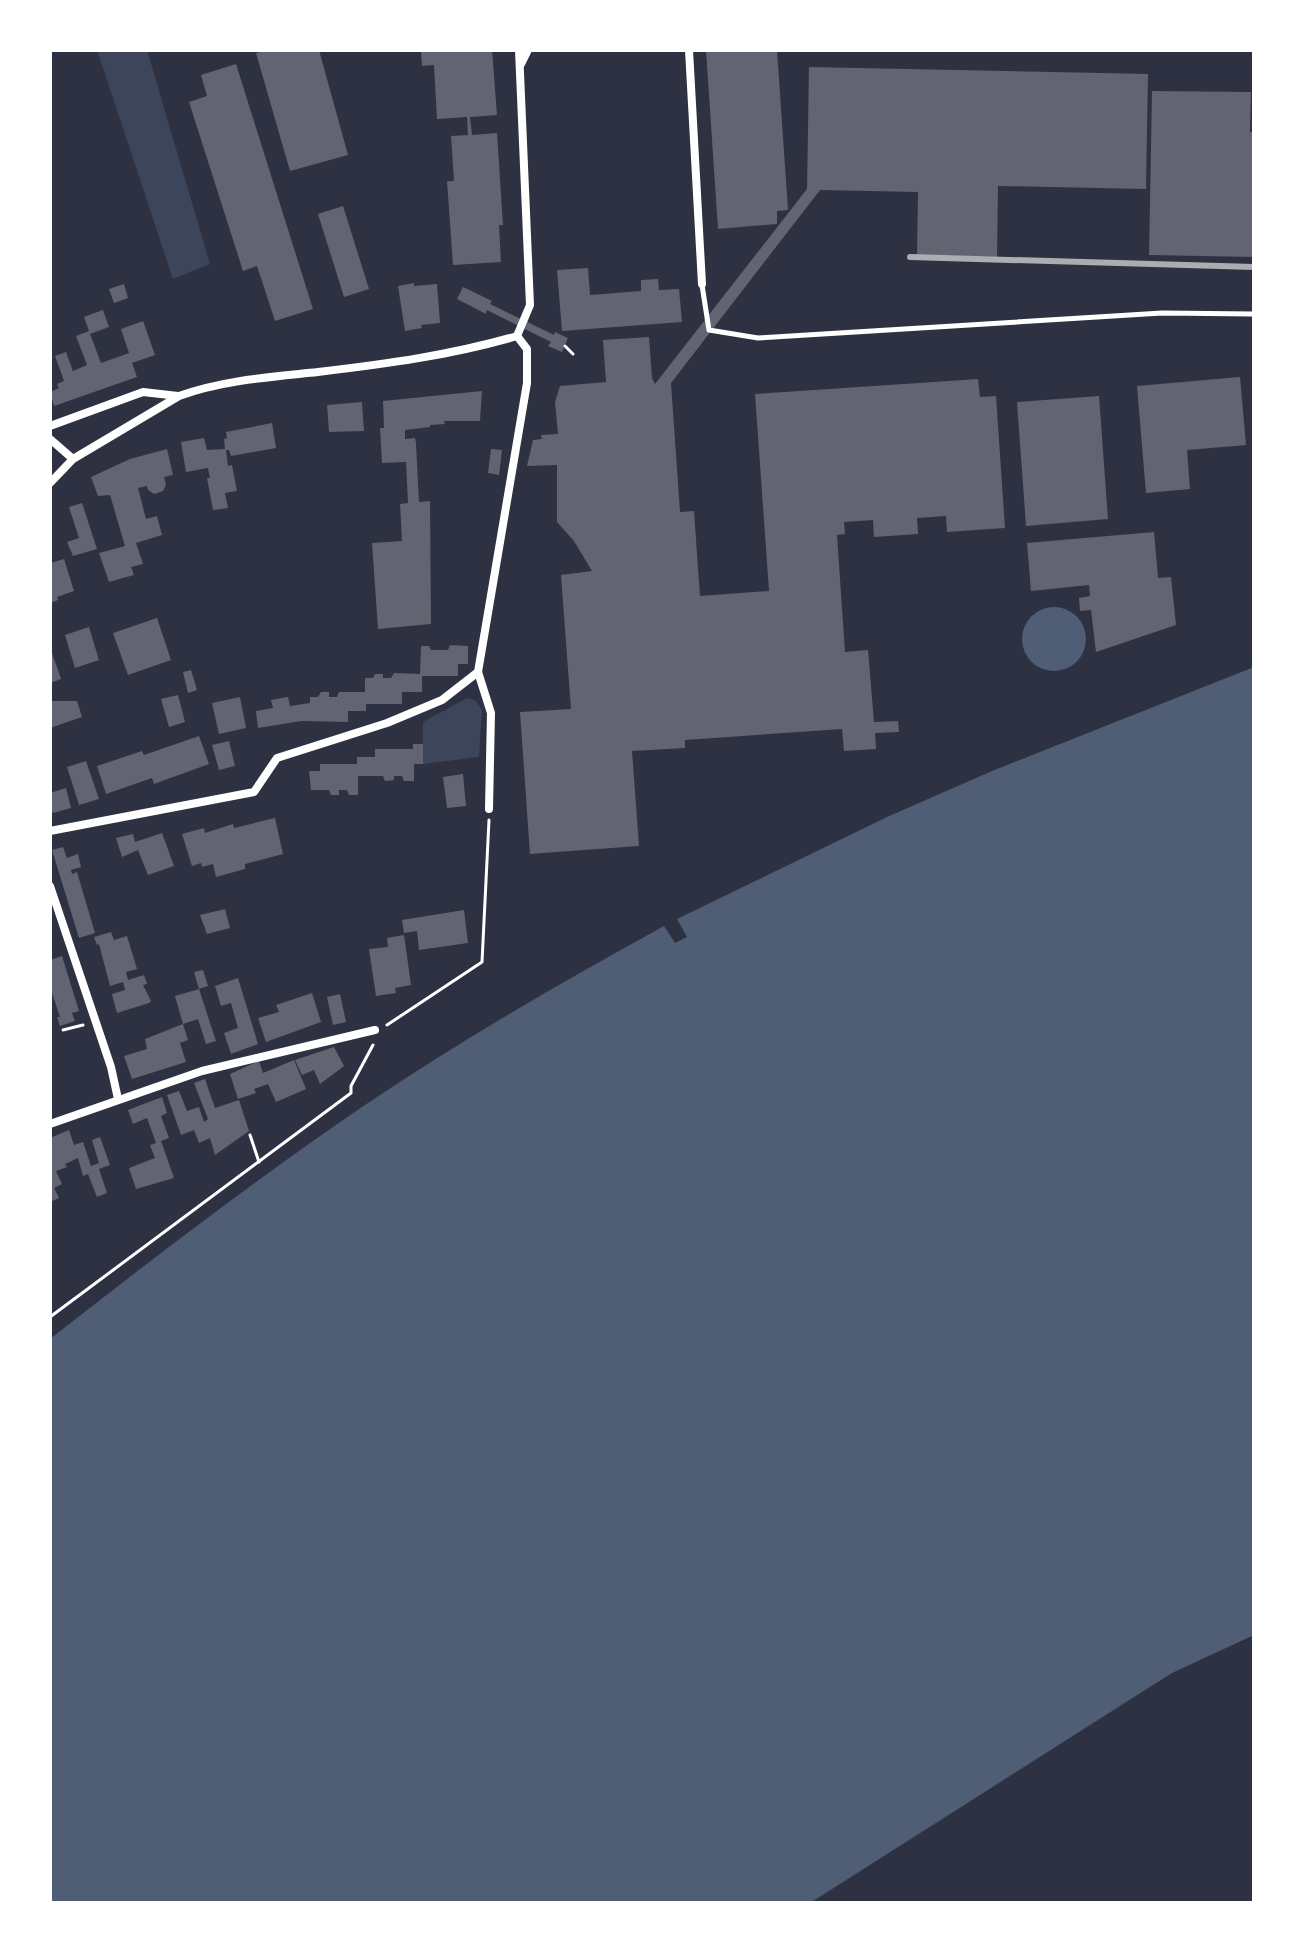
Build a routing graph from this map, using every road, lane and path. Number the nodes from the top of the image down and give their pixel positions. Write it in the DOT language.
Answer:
graph roads {
  1 [pos="519,50"];
  2 [pos="528,50"];
  3 [pos="689,50"];
  4 [pos="521,65"];
  5 [pos="702,284"];
  6 [pos="1254,314"];
  7 [pos="517,336"];
  8 [pos="565,346"];
  9 [pos="573,354"];
  10 [pos="179,396"];
  11 [pos="50,426"];
  12 [pos="50,439"];
  13 [pos="73,459"];
  14 [pos="50,483"];
  15 [pos="478,672"];
  16 [pos="489,809"];
  17 [pos="50,831"];
  18 [pos="50,886"];
  19 [pos="94,1022"];
  20 [pos="63,1030"];
  21 [pos="374,1035"];
  22 [pos="118,1099"];
  23 [pos="50,1124"];
  24 [pos="250,1135"];
  25 [pos="259,1162"];
  26 [pos="50,1317"];
  1 -- 4 [label="street"];
  2 -- 4 [label="street"];
  3 -- 5 [label="street"];
  4 -- 7 [label="street"];
  5 -- 6 [label="lane"];
  7 -- 10 [label="street"];
  7 -- 15 [label="street"];
  8 -- 9 [label="path"];
  10 -- 11 [label="street"];
  10 -- 13 [label="street"];
  12 -- 13 [label="street"];
  13 -- 14 [label="street"];
  15 -- 16 [label="street"];
  15 -- 17 [label="street"];
  16 -- 21 [label="path"];
  18 -- 19 [label="street"];
  19 -- 20 [label="path"];
  19 -- 22 [label="street"];
  21 -- 22 [label="street"];
  21 -- 25 [label="path"];
  22 -- 23 [label="street"];
  24 -- 25 [label="path"];
  25 -- 26 [label="path"];
}
